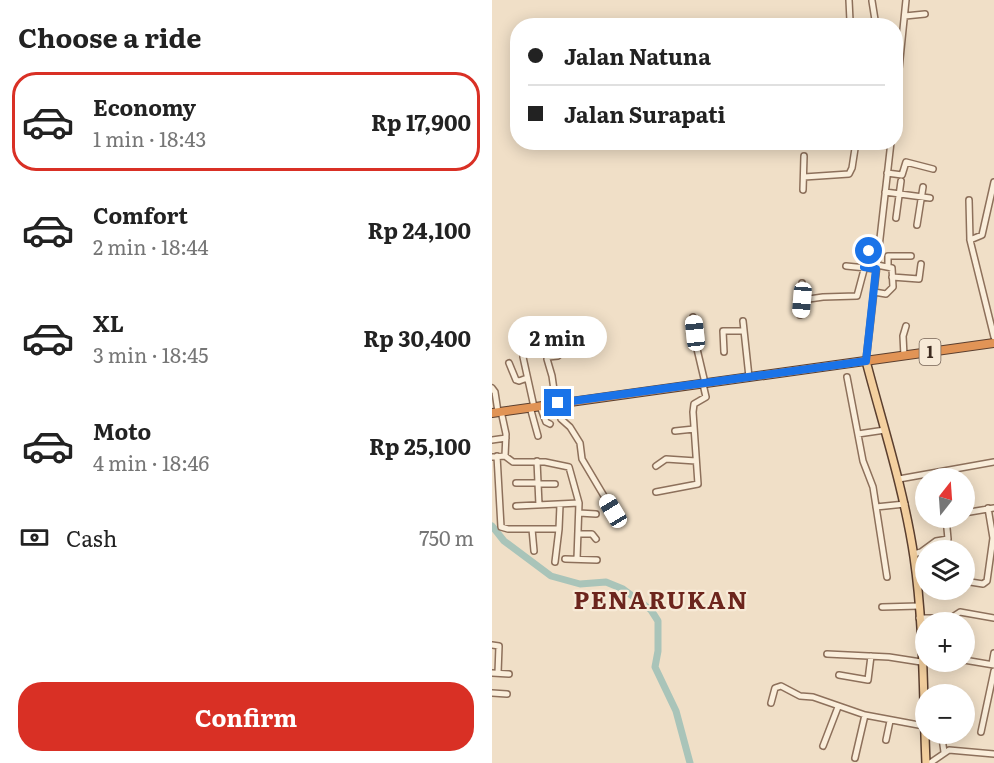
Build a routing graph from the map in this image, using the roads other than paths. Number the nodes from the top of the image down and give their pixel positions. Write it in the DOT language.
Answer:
graph roads {
  1 [pos="849,0"];
  2 [pos="906,0"];
  3 [pos="872,1"];
  4 [pos="925,14"];
  5 [pos="905,15"];
  6 [pos="850,18"];
  7 [pos="875,18"];
  8 [pos="903,26"];
  9 [pos="855,150"];
  10 [pos="890,150"];
  11 [pos="804,156"];
  12 [pos="933,169"];
  13 [pos="887,173"];
  14 [pos="804,177"];
  15 [pos="901,181"];
  16 [pos="994,182"];
  17 [pos="923,187"];
  18 [pos="803,190"];
  19 [pos="885,192"];
  20 [pos="899,195"];
  21 [pos="921,197"];
  22 [pos="930,198"];
  23 [pos="969,200"];
  24 [pos="896,218"];
  25 [pos="917,225"];
  26 [pos="970,240"];
  27 [pos="879,249"];
  28 [pos="911,256"];
  29 [pos="921,264"];
  30 [pos="846,266"];
  31 [pos="888,266"];
  32 [pos="864,267"];
  33 [pos="877,267"];
  34 [pos="892,277"];
  35 [pos="802,284"];
  36 [pos="874,292"];
  37 [pos="802,300"];
  38 [pos="800,315"];
  39 [pos="693,317"];
  40 [pos="743,321"];
  41 [pos="568,325"];
  42 [pos="906,326"];
  43 [pos="744,331"];
  44 [pos="525,332"];
  45 [pos="994,337"];
  46 [pos="994,343"];
  47 [pos="724,352"];
  48 [pos="904,356"];
  49 [pos="866,361"];
  50 [pos="509,363"];
  51 [pos="749,377"];
  52 [pos="847,377"];
  53 [pos="527,378"];
  54 [pos="704,383"];
  55 [pos="492,388"];
  56 [pos="557,404"];
  57 [pos="534,407"];
  58 [pos="497,412"];
  59 [pos="550,424"];
  60 [pos="694,429"];
  61 [pos="885,430"];
  62 [pos="675,431"];
  63 [pos="858,434"];
  64 [pos="538,436"];
  65 [pos="506,438"];
  66 [pos="492,440"];
  67 [pos="506,456"];
  68 [pos="495,457"];
  69 [pos="696,461"];
  70 [pos="537,462"];
  71 [pos="994,462"];
  72 [pos="657,466"];
  73 [pos="495,475"];
  74 [pos="899,479"];
  75 [pos="516,483"];
  76 [pos="538,484"];
  77 [pos="555,484"];
  78 [pos="656,492"];
  79 [pos="579,503"];
  80 [pos="905,504"];
  81 [pos="539,505"];
  82 [pos="560,505"];
  83 [pos="516,506"];
  84 [pos="876,507"];
  85 [pos="991,508"];
  86 [pos="975,511"];
  87 [pos="579,513"];
  88 [pos="596,514"];
  89 [pos="620,523"];
  90 [pos="947,528"];
  91 [pos="532,529"];
  92 [pos="559,529"];
  93 [pos="578,534"];
  94 [pos="596,539"];
  95 [pos="534,550"];
  96 [pos="914,554"];
  97 [pos="565,559"];
  98 [pos="577,559"];
  99 [pos="597,560"];
  100 [pos="555,562"];
  101 [pos="915,562"];
  102 [pos="887,577"];
  103 [pos="975,582"];
  104 [pos="919,600"];
  105 [pos="919,606"];
  106 [pos="882,607"];
  107 [pos="919,612"];
  108 [pos="975,615"];
  109 [pos="994,618"];
  110 [pos="492,645"];
  111 [pos="826,654"];
  112 [pos="994,654"];
  113 [pos="871,656"];
  114 [pos="915,657"];
  115 [pos="975,662"];
  116 [pos="993,665"];
  117 [pos="994,671"];
  118 [pos="495,673"];
  119 [pos="509,674"];
  120 [pos="839,675"];
  121 [pos="492,693"];
  122 [pos="507,694"];
  123 [pos="771,703"];
  124 [pos="838,707"];
  125 [pos="865,716"];
  126 [pos="890,721"];
  127 [pos="915,725"];
  128 [pos="981,732"];
  129 [pos="886,740"];
  130 [pos="926,744"];
  131 [pos="943,744"];
  132 [pos="823,746"];
  133 [pos="944,753"];
  134 [pos="994,754"];
  135 [pos="855,758"];
  136 [pos="928,763"];
  1 -- 6 [label="street"];
  2 -- 5 [label="street"];
  3 -- 7 [label="street"];
  4 -- 5 [label="street"];
  5 -- 8 [label="street"];
  9 -- 14 [label="street"];
  10 -- 13 [label="street"];
  11 -- 14 [label="street"];
  12 -- 13 [label="street"];
  13 -- 19 [label="street"];
  14 -- 18 [label="street"];
  15 -- 20 [label="street"];
  16 -- 26 [label="street"];
  17 -- 21 [label="street"];
  19 -- 20 [label="street"];
  19 -- 27 [label="street"];
  20 -- 21 [label="street"];
  20 -- 24 [label="street"];
  21 -- 22 [label="street"];
  21 -- 25 [label="street"];
  23 -- 26 [label="street"];
  26 -- 45 [label="street"];
  27 -- 32 [label="street"];
  27 -- 33 [label="street"];
  28 -- 31 [label="street"];
  29 -- 34 [label="street"];
  30 -- 32 [label="street"];
  31 -- 33 [label="street"];
  31 -- 34 [label="street"];
  32 -- 33 [label="street"];
  32 -- 37 [label="street"];
  33 -- 36 [label="street"];
  34 -- 36 [label="street"];
  35 -- 37 [label="street"];
  36 -- 49 [label="street"];
  37 -- 38 [label="street"];
  39 -- 54 [label="street"];
  40 -- 43 [label="street"];
  41 -- 56 [label="street"];
  42 -- 48 [label="street"];
  43 -- 47 [label="street"];
  43 -- 51 [label="street"];
  44 -- 53 [label="street"];
  46 -- 48 [label="highway, 1"];
  48 -- 49 [label="highway, 1"];
  49 -- 51 [label="highway, 1"];
  49 -- 61 [label="main road"];
  50 -- 53 [label="street"];
  51 -- 54 [label="highway, 1"];
  52 -- 63 [label="street"];
  53 -- 57 [label="street"];
  54 -- 56 [label="highway, 1"];
  54 -- 60 [label="street"];
  55 -- 58 [label="street"];
  56 -- 57 [label="highway, 1"];
  56 -- 89 [label="street"];
  57 -- 58 [label="highway, 1"];
  57 -- 59 [label="street"];
  57 -- 64 [label="street"];
  58 -- 65 [label="street"];
  60 -- 62 [label="street"];
  60 -- 69 [label="street"];
  61 -- 63 [label="street"];
  61 -- 74 [label="main road"];
  63 -- 84 [label="street"];
  65 -- 66 [label="street"];
  65 -- 67 [label="street"];
  67 -- 68 [label="street"];
  67 -- 70 [label="street"];
  68 -- 73 [label="street"];
  69 -- 72 [label="street"];
  69 -- 78 [label="street"];
  70 -- 76 [label="street"];
  70 -- 79 [label="street"];
  71 -- 74 [label="street"];
  73 -- 91 [label="street"];
  74 -- 80 [label="main road"];
  75 -- 76 [label="street"];
  76 -- 77 [label="street"];
  76 -- 81 [label="street"];
  79 -- 82 [label="street"];
  79 -- 87 [label="street"];
  80 -- 84 [label="street"];
  80 -- 96 [label="main road"];
  81 -- 82 [label="street"];
  81 -- 83 [label="street"];
  82 -- 92 [label="street"];
  84 -- 102 [label="street"];
  85 -- 86 [label="street"];
  85 -- 103 [label="street"];
  87 -- 88 [label="street"];
  87 -- 93 [label="street"];
  90 -- 96 [label="street"];
  91 -- 92 [label="street"];
  91 -- 95 [label="street"];
  92 -- 100 [label="street"];
  93 -- 94 [label="street"];
  93 -- 98 [label="street"];
  96 -- 101 [label="main road"];
  97 -- 98 [label="street"];
  98 -- 99 [label="street"];
  104 -- 105 [label="main road"];
  105 -- 106 [label="street"];
  105 -- 107 [label="main road"];
  108 -- 109 [label="street"];
  110 -- 118 [label="street"];
  111 -- 113 [label="street"];
  112 -- 116 [label="street"];
  113 -- 114 [label="street"];
  113 -- 120 [label="street"];
  115 -- 116 [label="street"];
  117 -- 128 [label="street"];
  118 -- 119 [label="street"];
  121 -- 122 [label="street"];
  123 -- 124 [label="street"];
  124 -- 125 [label="street"];
  124 -- 132 [label="street"];
  125 -- 126 [label="street"];
  125 -- 135 [label="street"];
  126 -- 127 [label="street"];
  126 -- 129 [label="street"];
  130 -- 136 [label="main road"];
  131 -- 133 [label="street"];
  133 -- 134 [label="street"];
  133 -- 136 [label="street"];
}
